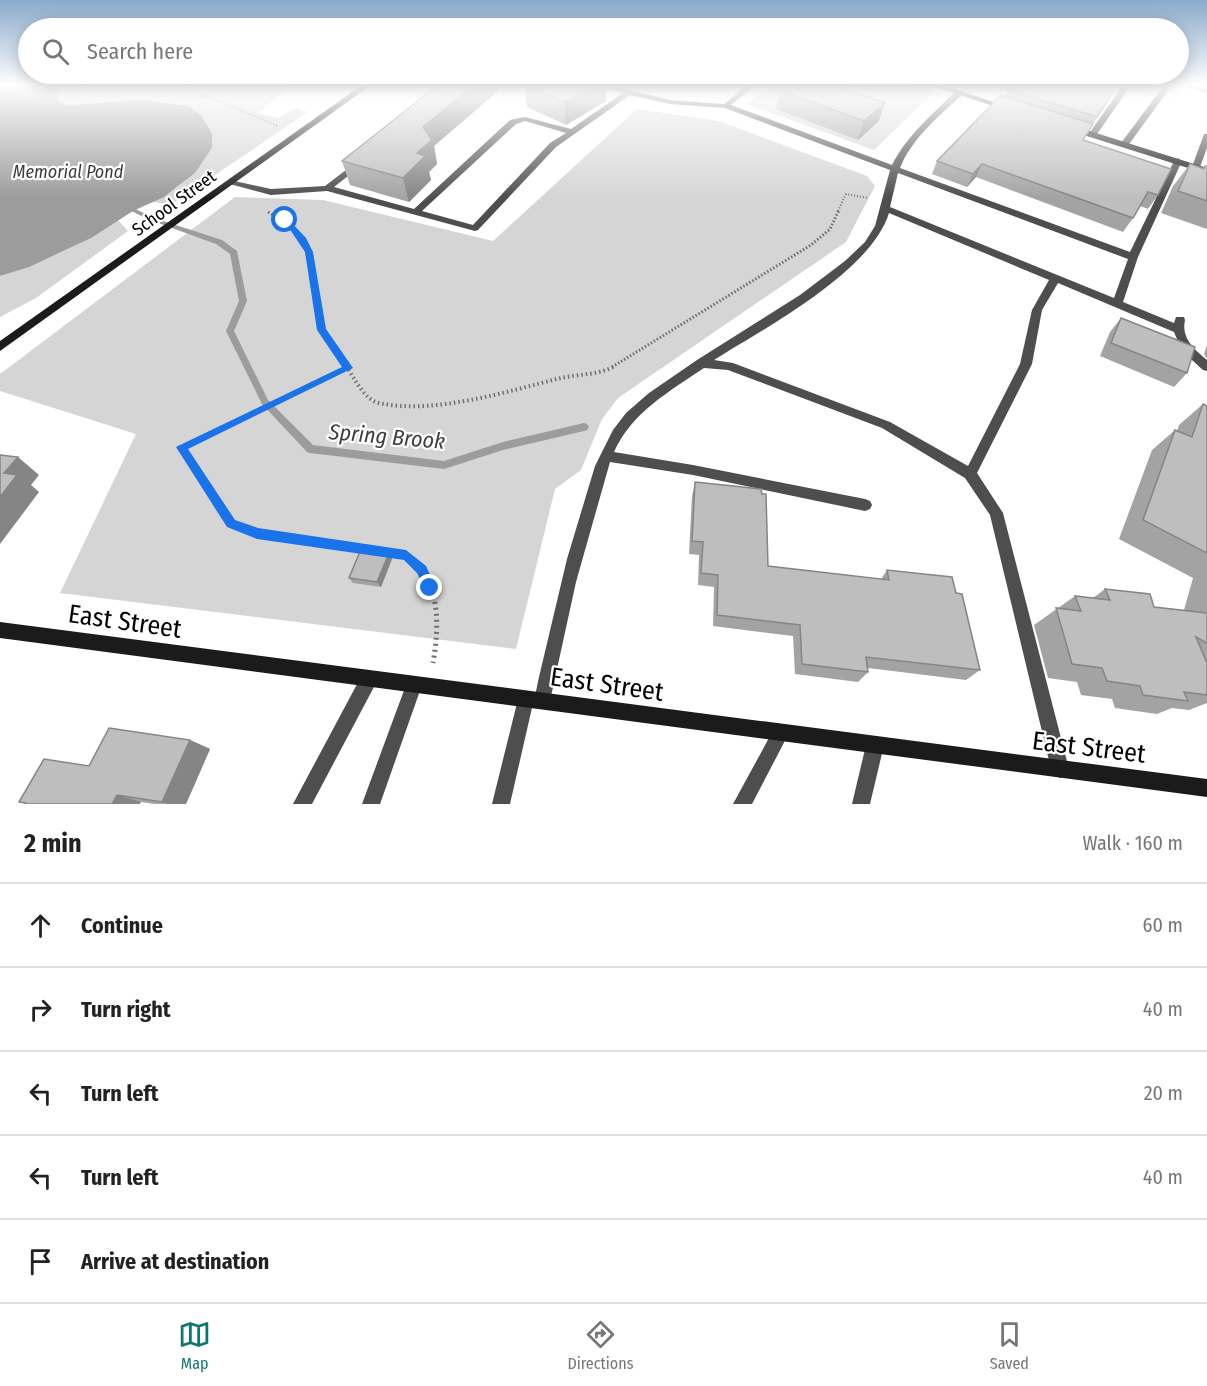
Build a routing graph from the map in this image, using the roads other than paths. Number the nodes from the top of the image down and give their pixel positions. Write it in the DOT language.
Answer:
graph roads {
  1 [pos="315,123"];
  2 [pos="512,123"];
  3 [pos="538,123"];
  4 [pos="586,123"];
  5 [pos="770,123"];
  6 [pos="931,123"];
  7 [pos="1101,123"];
  8 [pos="1141,123"];
  9 [pos="1070,128"];
  10 [pos="572,132"];
  11 [pos="1092,135"];
  12 [pos="1207,136"];
  13 [pos="1125,145"];
  14 [pos="369,155"];
  15 [pos="1178,161"];
  16 [pos="1196,167"];
  17 [pos="895,169"];
  18 [pos="1207,171"];
  19 [pos="230,183"];
  20 [pos="327,188"];
  21 [pos="887,205"];
  22 [pos="416,212"];
  23 [pos="1133,257"];
  24 [pos="1055,279"];
  25 [pos="1117,304"];
  26 [pos="0,347"];
  27 [pos="701,363"];
  28 [pos="1207,367"];
  29 [pos="607,456"];
  30 [pos="970,474"];
  31 [pos="865,505"];
  32 [pos="0,630"];
  33 [pos="369,679"];
  34 [pos="414,685"];
  35 [pos="534,700"];
  36 [pos="781,733"];
  37 [pos="874,745"];
  38 [pos="1060,769"];
  39 [pos="1207,788"];
  40 [pos="302,804"];
  41 [pos="371,804"];
  42 [pos="501,804"];
  43 [pos="742,804"];
  44 [pos="861,804"];
  1 -- 19 [label="street, School Street"];
  2 -- 22 [label="lane"];
  3 -- 10 [label="lane"];
  4 -- 10 [label="lane"];
  5 -- 17 [label="lane"];
  6 -- 17 [label="lane"];
  7 -- 11 [label="lane"];
  8 -- 13 [label="lane"];
  9 -- 11 [label="street"];
  10 -- 22 [label="lane"];
  11 -- 13 [label="street"];
  12 -- 16 [label="lane"];
  13 -- 15 [label="street"];
  14 -- 20 [label="lane"];
  15 -- 16 [label="street"];
  15 -- 23 [label="lane"];
  16 -- 18 [label="street"];
  17 -- 21 [label="lane"];
  17 -- 23 [label="lane"];
  19 -- 20 [label="lane"];
  19 -- 26 [label="street, School Street"];
  20 -- 22 [label="lane"];
  21 -- 24 [label="lane"];
  21 -- 27 [label="lane"];
  23 -- 25 [label="lane"];
  24 -- 25 [label="lane"];
  24 -- 30 [label="lane"];
  25 -- 28 [label="lane"];
  27 -- 29 [label="lane"];
  27 -- 30 [label="lane"];
  29 -- 31 [label="lane"];
  29 -- 35 [label="lane"];
  30 -- 38 [label="lane"];
  32 -- 33 [label="street, East Street"];
  33 -- 34 [label="street, East Street"];
  33 -- 40 [label="lane"];
  34 -- 35 [label="street, East Street"];
  34 -- 41 [label="lane"];
  35 -- 36 [label="street, East Street"];
  35 -- 42 [label="lane"];
  36 -- 37 [label="street, East Street"];
  36 -- 43 [label="lane"];
  37 -- 38 [label="street, East Street"];
  37 -- 44 [label="lane"];
  38 -- 39 [label="street, East Street"];
}
